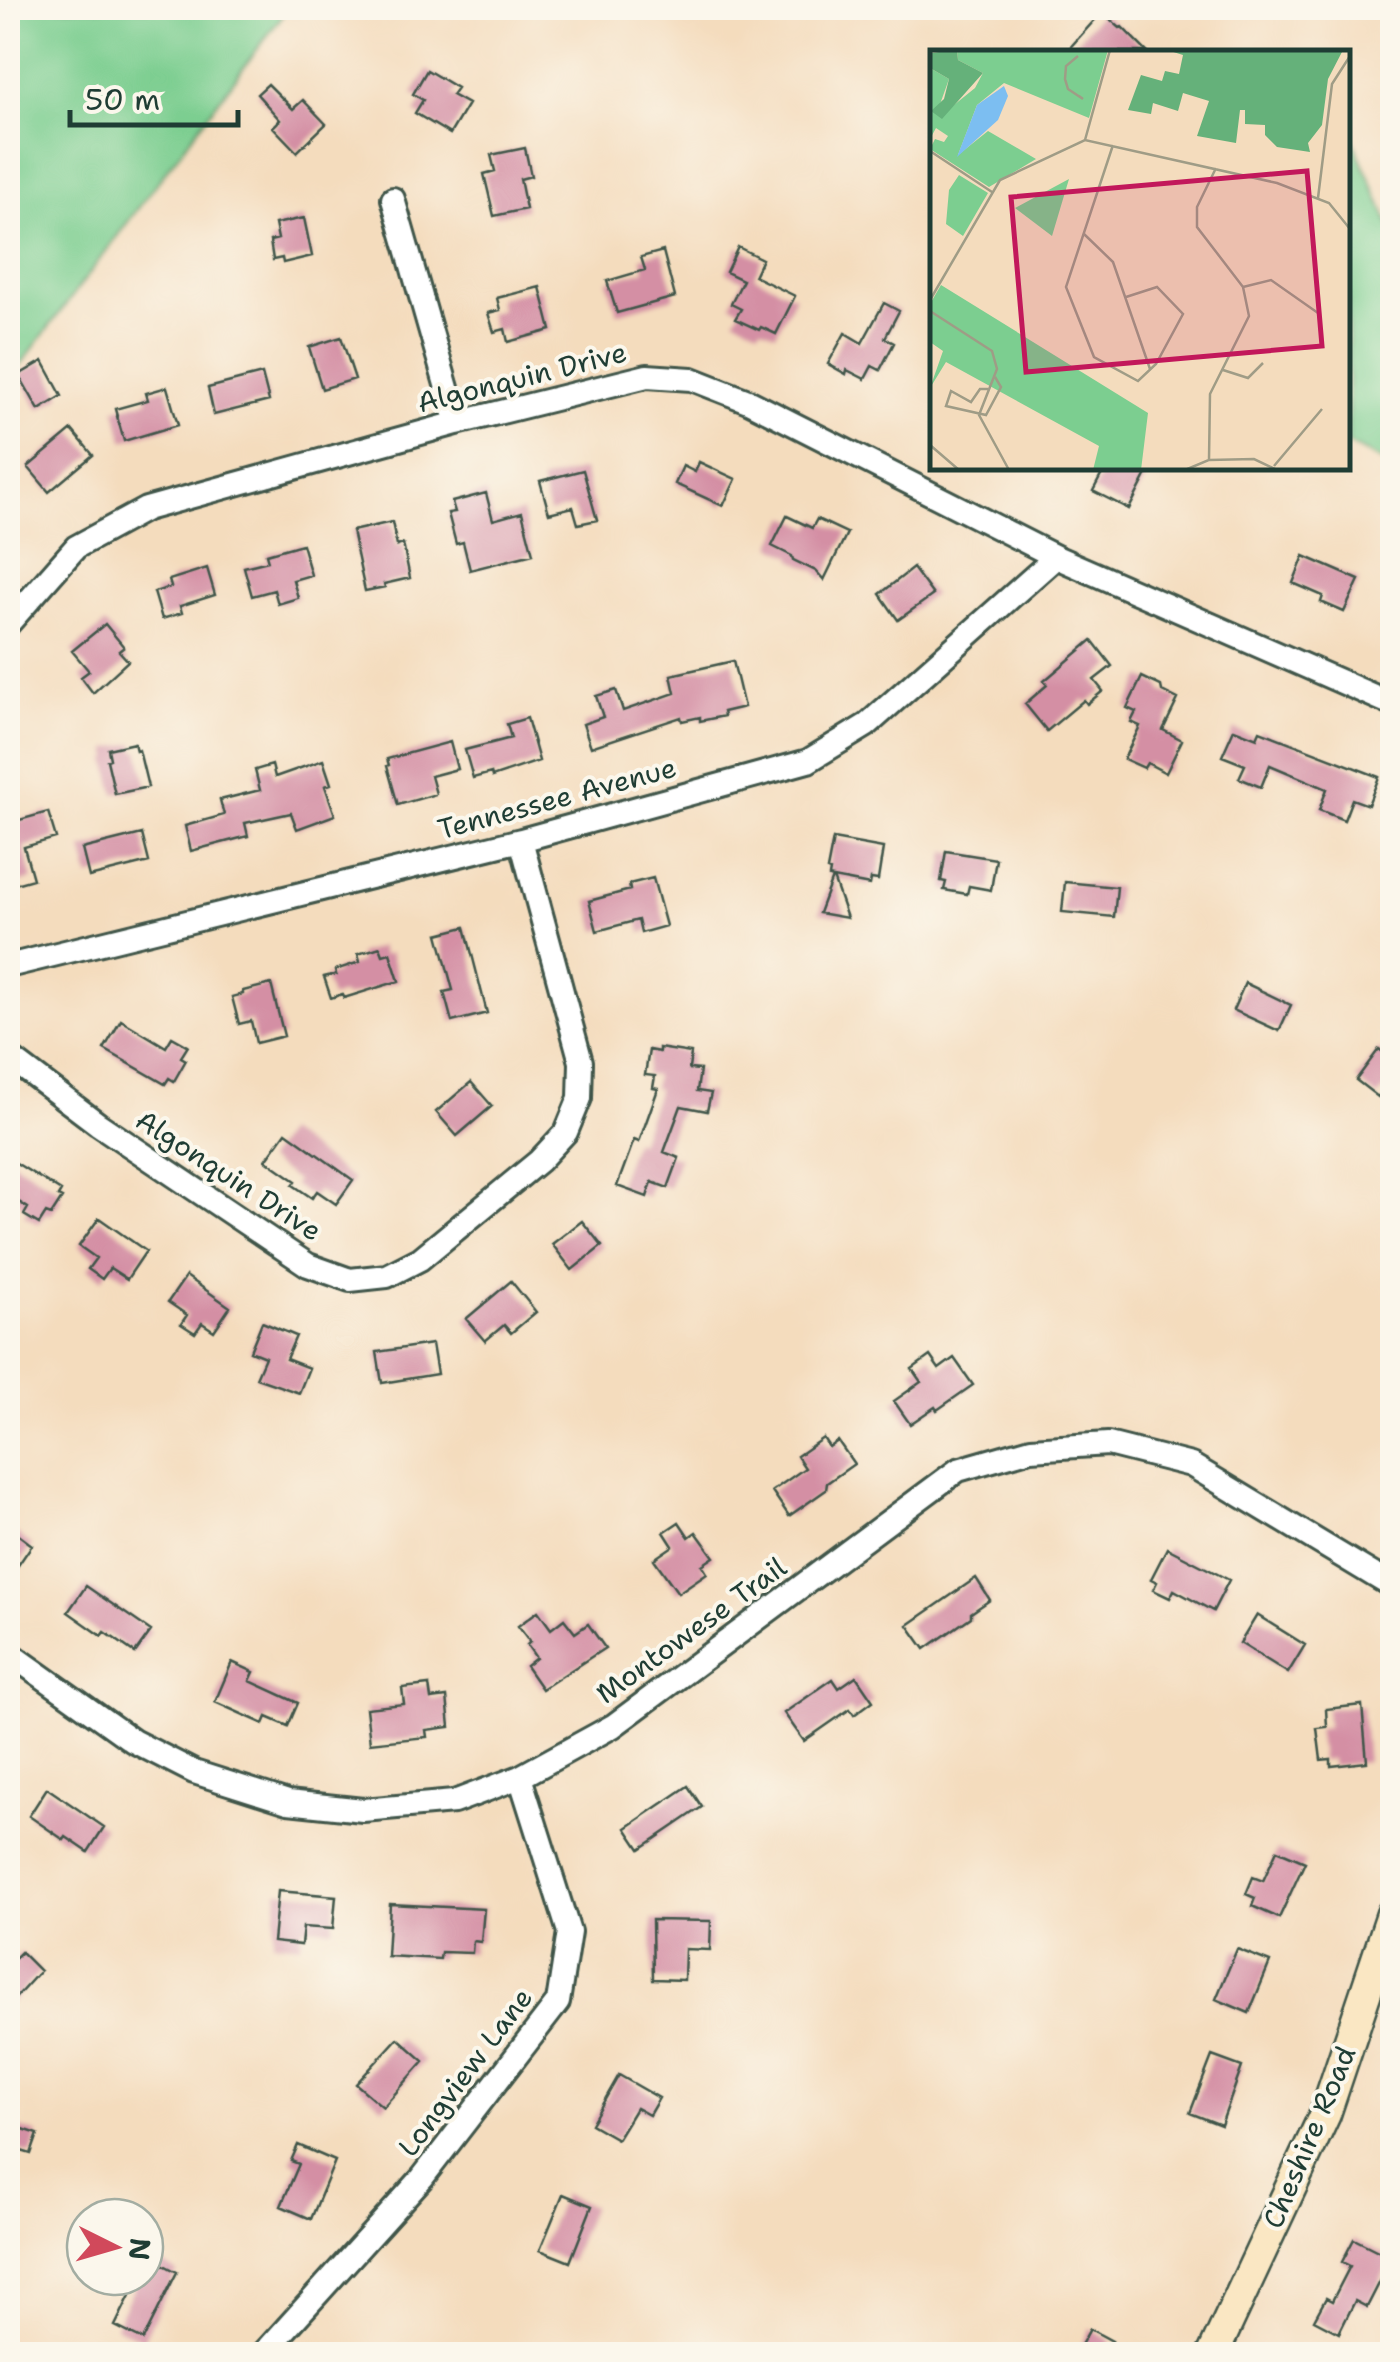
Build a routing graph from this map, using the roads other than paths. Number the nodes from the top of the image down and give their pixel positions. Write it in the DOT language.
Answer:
graph roads {
  1 [pos="393,199"];
  2 [pos="457,423"];
  3 [pos="1056,557"];
  4 [pos="8,624"];
  5 [pos="1392,704"];
  6 [pos="521,840"];
  7 [pos="8,966"];
  8 [pos="8,1056"];
  9 [pos="1392,1586"];
  10 [pos="8,1652"];
  11 [pos="520,1778"];
  12 [pos="1392,1914"];
  13 [pos="265,2352"];
  14 [pos="1213,2354"];
  1 -- 2 [label="street"];
  2 -- 3 [label="street, Algonquin Drive"];
  2 -- 4 [label="street, Algonquin Drive"];
  3 -- 5 [label="street, Algonquin Drive"];
  3 -- 6 [label="street, Tennessee Avenue"];
  6 -- 7 [label="street, Tennessee Avenue"];
  6 -- 8 [label="street, Algonquin Drive"];
  9 -- 11 [label="street, Montowese Trail"];
  10 -- 11 [label="street, Montowese Trail"];
  11 -- 13 [label="street, Longview Lane"];
  12 -- 14 [label="street, Cheshire Road"];
}
